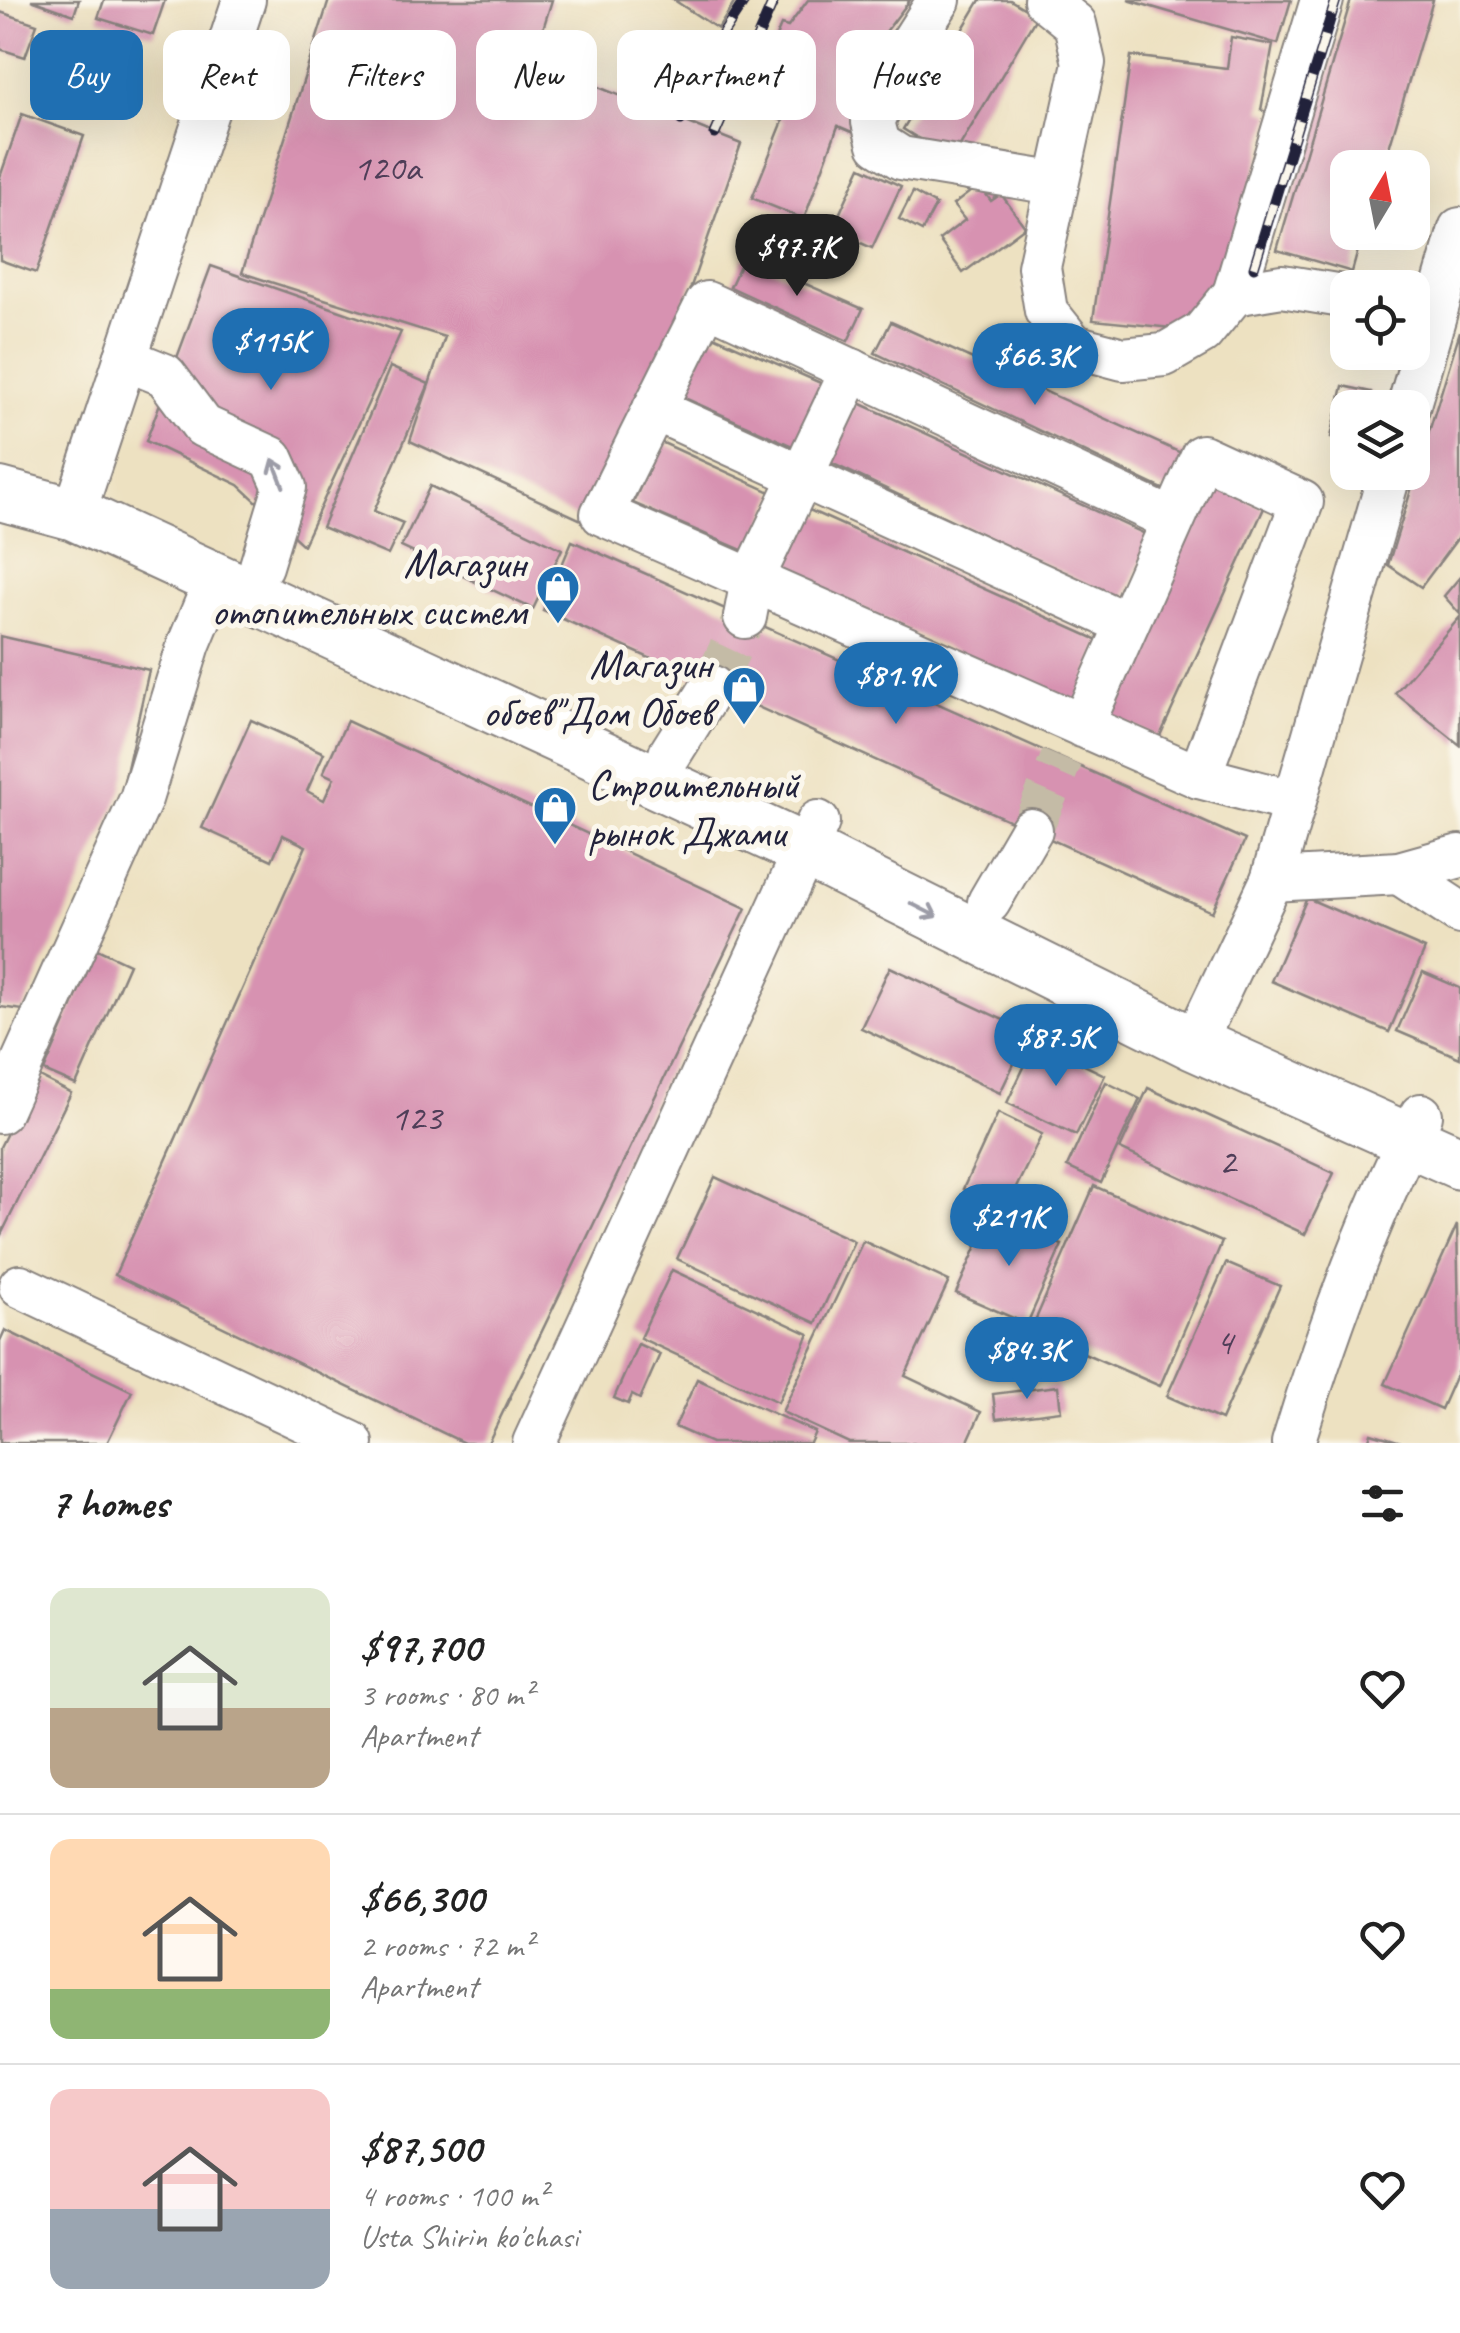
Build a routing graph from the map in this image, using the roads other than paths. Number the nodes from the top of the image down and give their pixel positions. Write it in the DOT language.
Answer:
graph roads {
  1 [pos="244,0"];
  2 [pos="939,0"];
  3 [pos="1045,0"];
  4 [pos="1322,0"];
  5 [pos="1054,183"];
  6 [pos="1460,230"];
  7 [pos="1234,294"];
  8 [pos="1330,294"];
  9 [pos="1430,297"];
  10 [pos="125,359"];
  11 [pos="852,370"];
  12 [pos="654,409"];
  13 [pos="0,462"];
  14 [pos="801,476"];
  15 [pos="1385,490"];
  16 [pos="0,494"];
  17 [pos="79,499"];
  18 [pos="1172,520"];
  19 [pos="238,573"];
  20 [pos="748,598"];
  21 [pos="1127,624"];
  22 [pos="712,686"];
  23 [pos="1071,735"];
  24 [pos="670,754"];
  25 [pos="1198,778"];
  26 [pos="1294,802"];
  27 [pos="1031,830"];
  28 [pos="811,836"];
  29 [pos="1460,856"];
  30 [pos="1399,873"];
  31 [pos="1272,880"];
  32 [pos="989,902"];
  33 [pos="1460,913"];
  34 [pos="1200,1028"];
  35 [pos="0,1112"];
  36 [pos="1430,1129"];
  37 [pos="1460,1163"];
  38 [pos="20,1286"];
  39 [pos="352,1443"];
  40 [pos="534,1443"];
  41 [pos="1293,1443"];
  1 -- 10 [label="street"];
  2 -- 5 [label="street"];
  3 -- 5 [label="street"];
  4 -- 7 [label="street"];
  5 -- 7 [label="street"];
  6 -- 9 [label="street"];
  7 -- 8 [label="street"];
  10 -- 17 [label="street"];
  19 -- 10 [label="street, one-way"];
  11 -- 12 [label="street"];
  11 -- 14 [label="street"];
  11 -- 18 [label="street"];
  12 -- 14 [label="street"];
  12 -- 20 [label="street"];
  13 -- 17 [label="main road"];
  14 -- 20 [label="street"];
  14 -- 21 [label="street"];
  15 -- 26 [label="street"];
  16 -- 17 [label="main road"];
  17 -- 19 [label="main road"];
  18 -- 21 [label="street"];
  18 -- 25 [label="street"];
  19 -- 24 [label="main road"];
  19 -- 28 [label="main road"];
  19 -- 35 [label="street"];
  20 -- 23 [label="street"];
  21 -- 23 [label="street"];
  22 -- 24 [label="street"];
  23 -- 25 [label="street"];
  24 -- 28 [label="main road"];
  25 -- 26 [label="street"];
  26 -- 31 [label="street"];
  27 -- 32 [label="street"];
  28 -- 32 [label="main road"];
  28 -- 34 [label="main road, one-way"];
  28 -- 40 [label="street"];
  29 -- 30 [label="street"];
  30 -- 31 [label="street"];
  30 -- 33 [label="street"];
  31 -- 34 [label="street"];
  32 -- 34 [label="main road"];
  34 -- 36 [label="main road"];
  36 -- 37 [label="main road"];
  36 -- 41 [label="street"];
  38 -- 39 [label="street"];
}
